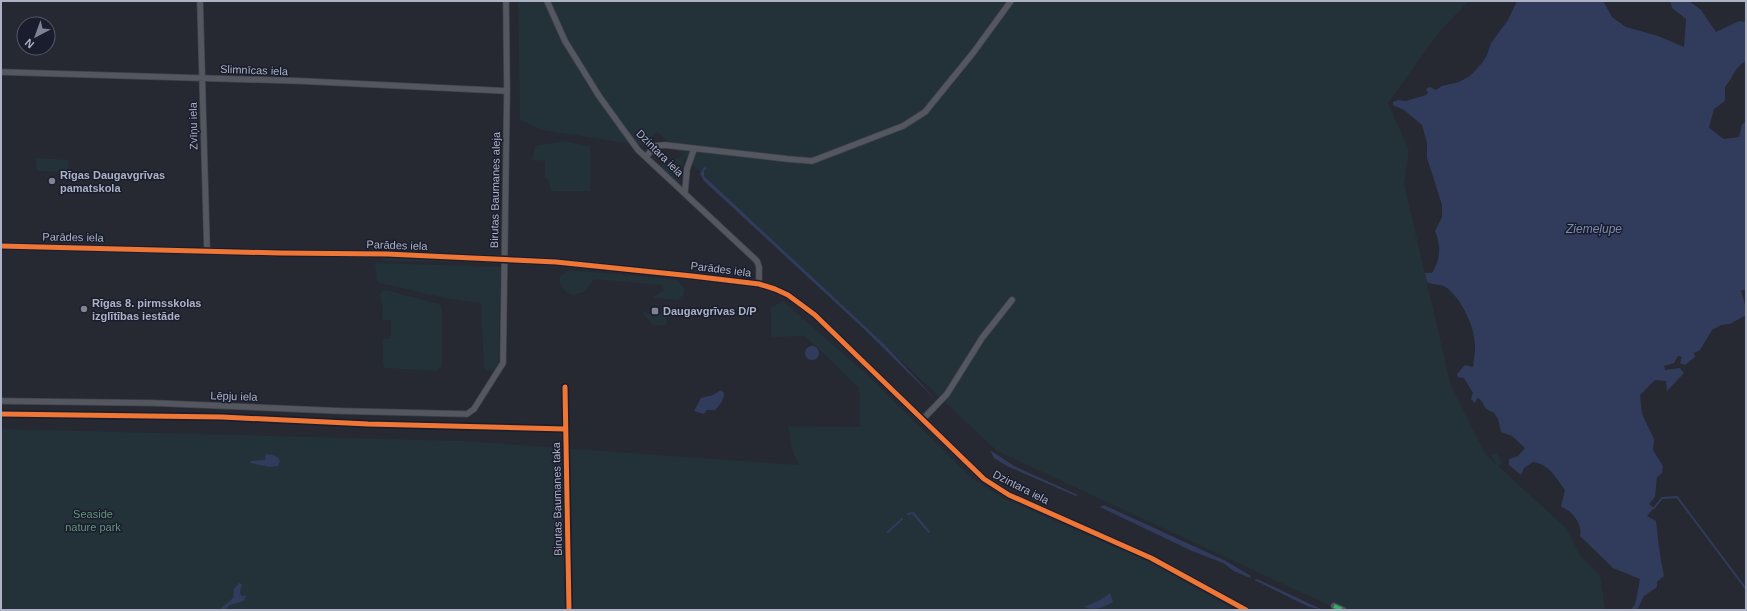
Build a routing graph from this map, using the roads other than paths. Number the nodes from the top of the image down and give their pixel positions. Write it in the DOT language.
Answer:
graph roads {
  1 [pos="200,1"];
  2 [pos="506,1"];
  3 [pos="547,1"];
  4 [pos="1011,1"];
  5 [pos="1,72"];
  6 [pos="202,78"];
  7 [pos="507,90"];
  8 [pos="694,149"];
  9 [pos="646,157"];
  10 [pos="685,192"];
  11 [pos="1,246"];
  12 [pos="207,250"];
  13 [pos="504,259"];
  14 [pos="759,284"];
  15 [pos="788,295"];
  16 [pos="1012,300"];
  17 [pos="1,401"];
  18 [pos="467,414"];
  19 [pos="922,420"];
  20 [pos="1334,606"];
  21 [pos="1246,610"];
  22 [pos="1343,610"];
  1 -- 6 [label="street, Zvīņu iela"];
  2 -- 7 [label="street, Birutas Baumanes aleja"];
  3 -- 9 [label="street, Dzintara iela"];
  4 -- 8 [label="street"];
  5 -- 6 [label="street, Slimnīcas iela"];
  6 -- 7 [label="street, Slimnīcas iela"];
  6 -- 12 [label="street, Zvīņu iela"];
  7 -- 13 [label="street, Birutas Baumanes aleja"];
  8 -- 9 [label="street"];
  8 -- 10 [label="street"];
  9 -- 10 [label="street, Dzintara iela"];
  10 -- 14 [label="street, Dzintara iela"];
  11 -- 12 [label="street, Parādes iela"];
  12 -- 13 [label="street, Parādes iela"];
  13 -- 14 [label="street, Parādes iela"];
  13 -- 18 [label="street, Birutas Baumanes aleja"];
  14 -- 15 [label="street, Parādes iela"];
  15 -- 19 [label="street, Dzintara iela"];
  16 -- 19 [label="street"];
  17 -- 18 [label="street, Lēpju iela"];
  19 -- 21 [label="street, Dzintara iela"];
  20 -- 22 [label="street"];
}
